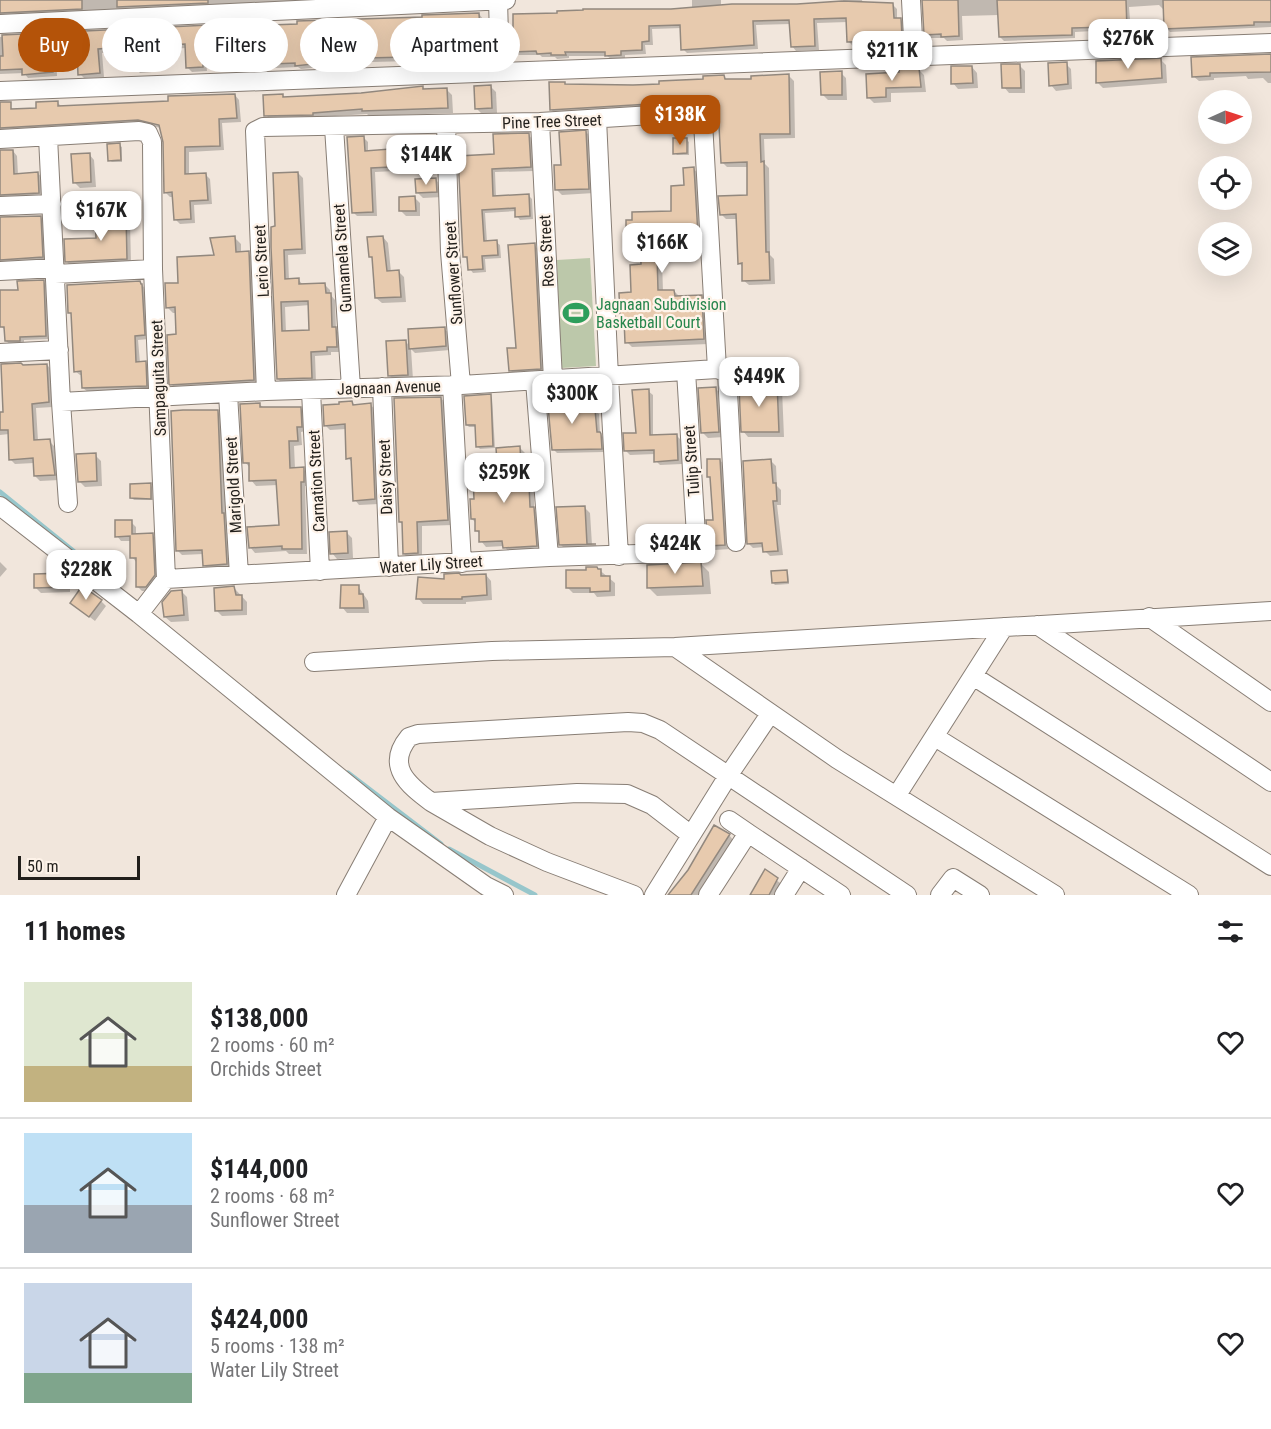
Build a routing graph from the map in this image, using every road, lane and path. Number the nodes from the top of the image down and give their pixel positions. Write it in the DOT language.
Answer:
graph roads {
  1 [pos="498,0"];
  2 [pos="506,0"];
  3 [pos="911,0"];
  4 [pos="499,18"];
  5 [pos="0,24"];
  6 [pos="1271,43"];
  7 [pos="914,57"];
  8 [pos="520,71"];
  9 [pos="501,72"];
  10 [pos="0,92"];
  11 [pos="597,119"];
  12 [pos="540,122"];
  13 [pos="446,124"];
  14 [pos="334,127"];
  15 [pos="255,130"];
  16 [pos="48,137"];
  17 [pos="0,139"];
  18 [pos="52,204"];
  19 [pos="0,206"];
  20 [pos="153,269"];
  21 [pos="0,271"];
  22 [pos="55,271"];
  23 [pos="59,350"];
  24 [pos="0,353"];
  25 [pos="717,369"];
  26 [pos="686,371"];
  27 [pos="609,377"];
  28 [pos="544,381"];
  29 [pos="457,385"];
  30 [pos="382,387"];
  31 [pos="351,388"];
  32 [pos="312,390"];
  33 [pos="266,391"];
  34 [pos="228,394"];
  35 [pos="159,398"];
  36 [pos="61,402"];
  37 [pos="68,502"];
  38 [pos="0,506"];
  39 [pos="736,542"];
  40 [pos="697,552"];
  41 [pos="619,556"];
  42 [pos="549,557"];
  43 [pos="462,562"];
  44 [pos="389,567"];
  45 [pos="320,571"];
  46 [pos="239,575"];
  47 [pos="166,579"];
  48 [pos="1271,611"];
  49 [pos="139,614"];
  50 [pos="1149,617"];
  51 [pos="1037,625"];
  52 [pos="1004,627"];
  53 [pos="675,647"];
  54 [pos="314,662"];
  55 [pos="973,676"];
  56 [pos="1271,702"];
  57 [pos="770,714"];
  58 [pos="935,736"];
  59 [pos="728,776"];
  60 [pos="1271,782"];
  61 [pos="897,795"];
  62 [pos="431,802"];
  63 [pos="388,818"];
  64 [pos="729,820"];
  65 [pos="748,833"];
  66 [pos="691,835"];
  67 [pos="1271,866"];
  68 [pos="801,868"];
  69 [pos="484,891"];
  70 [pos="346,895"];
  71 [pos="504,895"];
  72 [pos="634,895"];
  73 [pos="654,895"];
  74 [pos="708,895"];
  75 [pos="784,895"];
  76 [pos="841,895"];
  77 [pos="908,895"];
  78 [pos="940,895"];
  79 [pos="980,895"];
  80 [pos="1055,895"];
  81 [pos="1189,895"];
  1 -- 2 [label="street"];
  1 -- 4 [label="street"];
  1 -- 5 [label="street"];
  3 -- 7 [label="street"];
  6 -- 7 [label="street"];
  7 -- 8 [label="street"];
  9 -- 10 [label="street"];
  11 -- 12 [label="street, Pine Tree Street"];
  11 -- 25 [label="street, Pine Tree Street"];
  11 -- 27 [label="street"];
  12 -- 13 [label="street, Pine Tree Street"];
  12 -- 28 [label="street, Rose Street"];
  13 -- 14 [label="street, Pine Tree Street"];
  13 -- 29 [label="street, Sunflower Street"];
  14 -- 15 [label="street, Pine Tree Street"];
  14 -- 31 [label="street, Gumamela Street"];
  15 -- 33 [label="street, Lerio Street"];
  16 -- 17 [label="street"];
  16 -- 18 [label="street"];
  16 -- 20 [label="street, Sampaguita Street"];
  18 -- 19 [label="street"];
  18 -- 22 [label="street"];
  20 -- 22 [label="street"];
  20 -- 35 [label="street, Sampaguita Street"];
  21 -- 22 [label="street"];
  22 -- 23 [label="street"];
  23 -- 24 [label="street"];
  23 -- 36 [label="street"];
  25 -- 26 [label="street, Jagnaan Avenue"];
  25 -- 39 [label="street"];
  26 -- 27 [label="street, Jagnaan Avenue"];
  26 -- 40 [label="street, Tulip Street"];
  27 -- 28 [label="street, Jagnaan Avenue"];
  27 -- 41 [label="street"];
  28 -- 29 [label="street, Jagnaan Avenue"];
  28 -- 42 [label="street, Rose Street"];
  29 -- 30 [label="street, Jagnaan Avenue"];
  29 -- 43 [label="street, Sunflower Street"];
  30 -- 31 [label="street, Jagnaan Avenue"];
  30 -- 44 [label="street, Daisy Street"];
  31 -- 32 [label="street, Jagnaan Avenue"];
  32 -- 33 [label="street, Jagnaan Avenue"];
  32 -- 45 [label="street, Carnation Street"];
  33 -- 34 [label="street, Jagnaan Avenue"];
  34 -- 35 [label="street, Jagnaan Avenue"];
  34 -- 46 [label="street, Marigold Street"];
  35 -- 36 [label="street, Jagnaan Avenue"];
  35 -- 47 [label="street, Sampaguita Street"];
  36 -- 37 [label="street"];
  38 -- 49 [label="street"];
  40 -- 41 [label="street, Water Lily Street"];
  41 -- 42 [label="street, Water Lily Street"];
  42 -- 43 [label="street, Water Lily Street"];
  43 -- 44 [label="street, Water Lily Street"];
  44 -- 45 [label="street, Water Lily Street"];
  45 -- 46 [label="street, Water Lily Street"];
  46 -- 47 [label="street, Water Lily Street"];
  47 -- 49 [label="street"];
  48 -- 50 [label="street"];
  49 -- 63 [label="street"];
  50 -- 51 [label="street"];
  50 -- 56 [label="street"];
  51 -- 52 [label="street"];
  51 -- 60 [label="street"];
  52 -- 53 [label="street"];
  52 -- 55 [label="street"];
  53 -- 54 [label="street"];
  53 -- 57 [label="street"];
  55 -- 58 [label="street"];
  55 -- 67 [label="street"];
  57 -- 59 [label="street"];
  57 -- 61 [label="street"];
  58 -- 61 [label="street"];
  58 -- 81 [label="street"];
  59 -- 62 [label="street"];
  59 -- 66 [label="street"];
  59 -- 77 [label="street"];
  61 -- 80 [label="street"];
  62 -- 66 [label="street"];
  62 -- 72 [label="street"];
  63 -- 69 [label="street"];
  63 -- 70 [label="street"];
  64 -- 65 [label="street"];
  65 -- 68 [label="street"];
  65 -- 74 [label="street"];
  66 -- 73 [label="street"];
  68 -- 75 [label="street"];
  68 -- 76 [label="street"];
  69 -- 71 [label="street"];
  78 -- 79 [label="street"];
}
